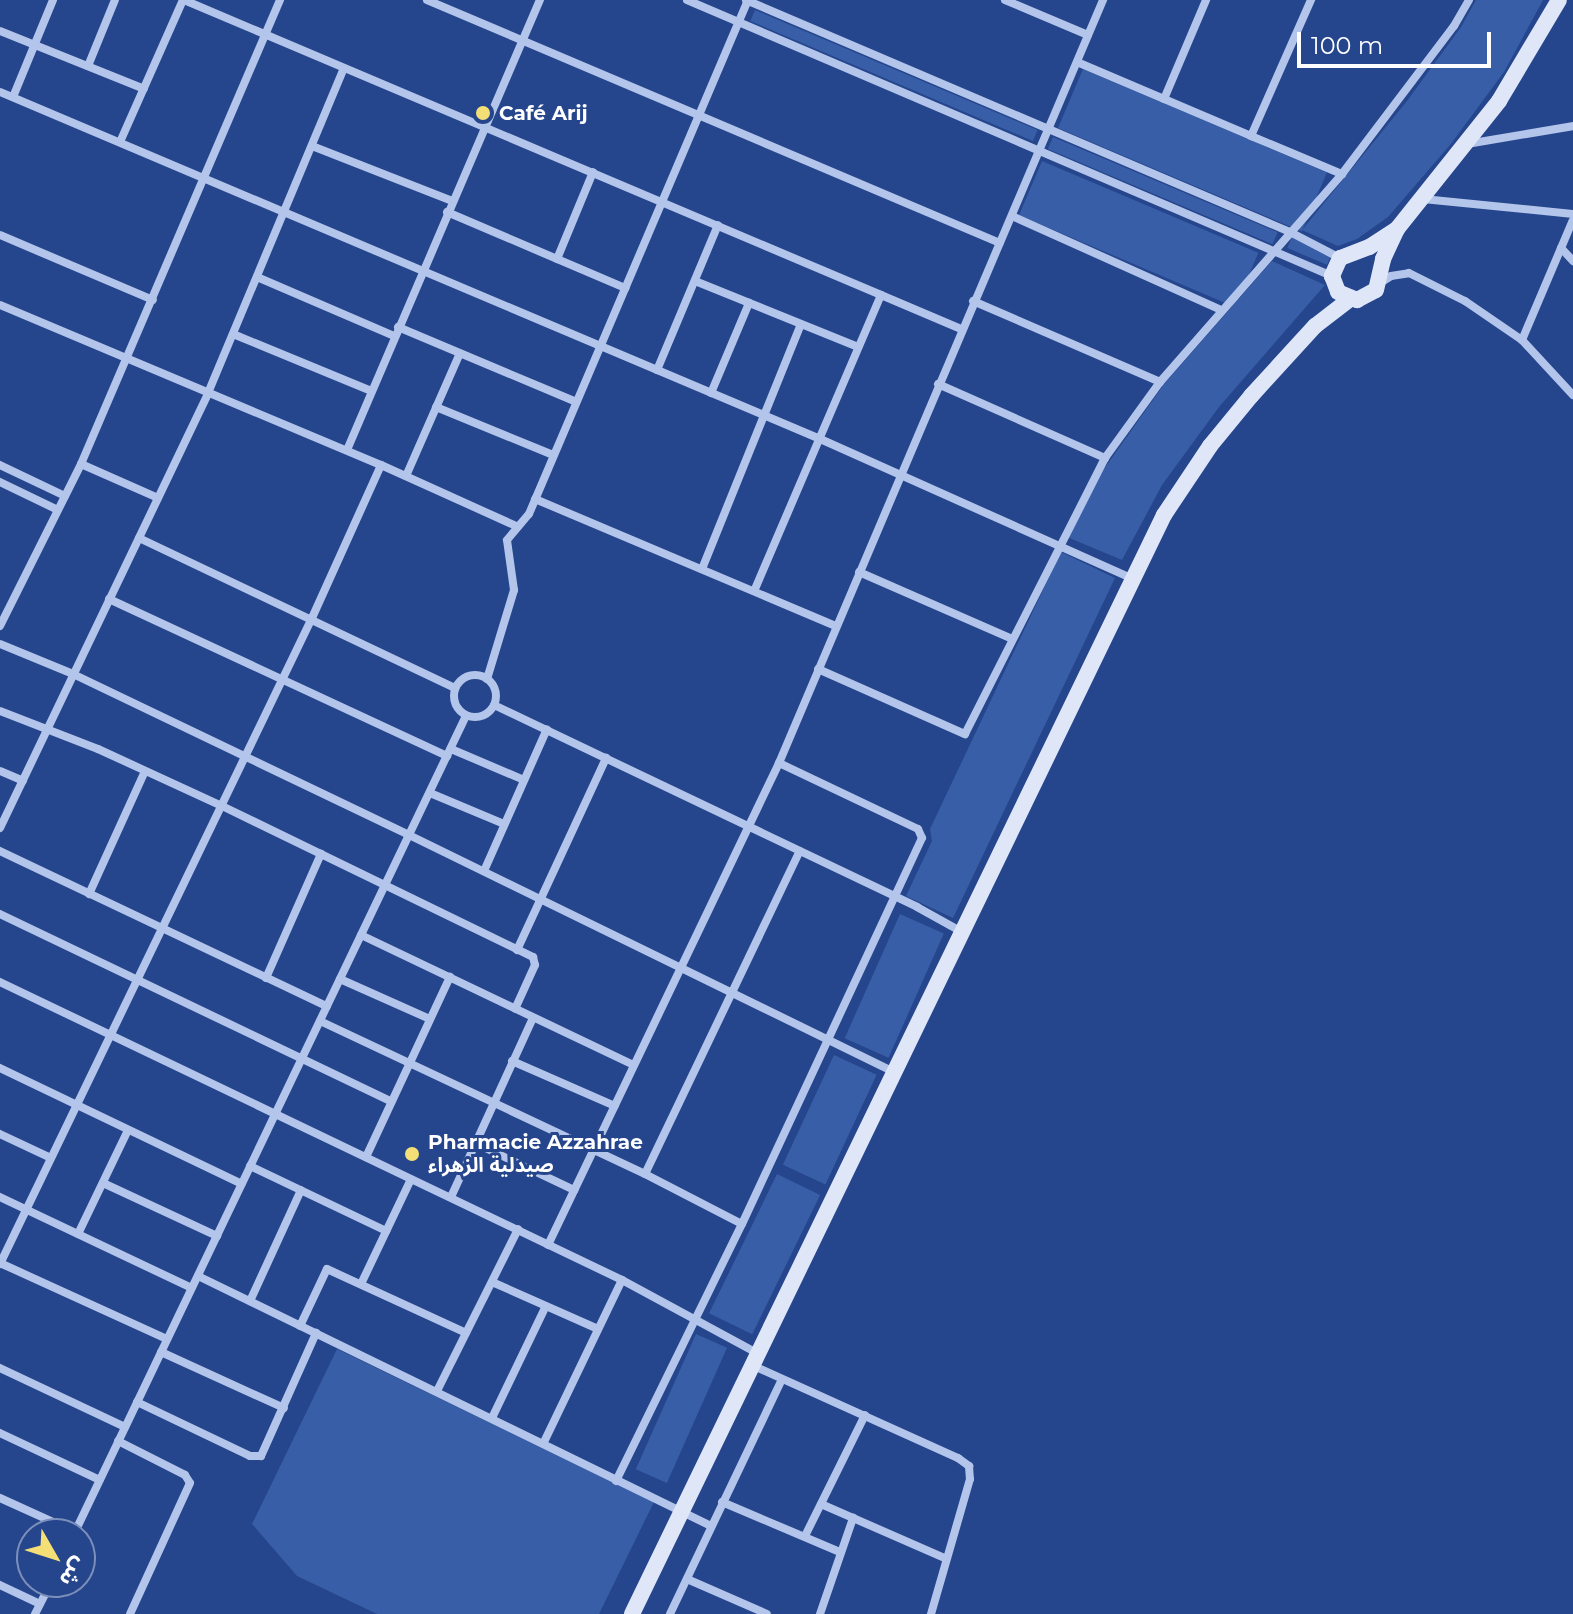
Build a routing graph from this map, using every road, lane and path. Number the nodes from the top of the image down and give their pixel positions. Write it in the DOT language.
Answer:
graph roads {
  1 [pos="53,0"];
  2 [pos="115,0"];
  3 [pos="184,0"];
  4 [pos="280,0"];
  5 [pos="427,0"];
  6 [pos="540,0"];
  7 [pos="687,0"];
  8 [pos="747,0"];
  9 [pos="1005,0"];
  10 [pos="1103,0"];
  11 [pos="1206,0"];
  12 [pos="1311,0"];
  13 [pos="1469,0"];
  14 [pos="1559,0"];
  15 [pos="739,22"];
  16 [pos="0,31"];
  17 [pos="266,35"];
  18 [pos="1088,35"];
  19 [pos="522,40"];
  20 [pos="35,44"];
  21 [pos="1077,62"];
  22 [pos="88,66"];
  23 [pos="344,68"];
  24 [pos="144,89"];
  25 [pos="0,92"];
  26 [pos="13,97"];
  27 [pos="1164,99"];
  28 [pos="700,115"];
  29 [pos="486,126"];
  30 [pos="1573,126"];
  31 [pos="1050,130"];
  32 [pos="1251,136"];
  33 [pos="120,142"];
  34 [pos="1467,144"];
  35 [pos="312,146"];
  36 [pos="1041,150"];
  37 [pos="593,172"];
  38 [pos="1342,174"];
  39 [pos="206,179"];
  40 [pos="1422,199"];
  41 [pos="452,201"];
  42 [pos="662,201"];
  43 [pos="447,212"];
  44 [pos="285,213"];
  45 [pos="1573,214"];
  46 [pos="1012,216"];
  47 [pos="1573,220"];
  48 [pos="718,225"];
  49 [pos="1397,229"];
  50 [pos="1290,232"];
  51 [pos="0,235"];
  52 [pos="1000,243"];
  53 [pos="1561,248"];
  54 [pos="1274,251"];
  55 [pos="1348,255"];
  56 [pos="557,259"];
  57 [pos="1573,261"];
  58 [pos="422,271"];
  59 [pos="257,277"];
  60 [pos="1379,277"];
  61 [pos="695,281"];
  62 [pos="1333,282"];
  63 [pos="625,288"];
  64 [pos="881,295"];
  65 [pos="1350,299"];
  66 [pos="153,300"];
  67 [pos="973,301"];
  68 [pos="749,303"];
  69 [pos="0,305"];
  70 [pos="1221,310"];
  71 [pos="801,324"];
  72 [pos="1315,326"];
  73 [pos="961,329"];
  74 [pos="396,332"];
  75 [pos="233,334"];
  76 [pos="1522,340"];
  77 [pos="600,346"];
  78 [pos="858,347"];
  79 [pos="460,353"];
  80 [pos="127,360"];
  81 [pos="657,370"];
  82 [pos="1160,382"];
  83 [pos="938,384"];
  84 [pos="371,391"];
  85 [pos="208,393"];
  86 [pos="711,393"];
  87 [pos="1573,395"];
  88 [pos="576,402"];
  89 [pos="436,407"];
  90 [pos="763,415"];
  91 [pos="818,438"];
  92 [pos="347,450"];
  93 [pos="553,455"];
  94 [pos="1105,458"];
  95 [pos="81,464"];
  96 [pos="0,465"];
  97 [pos="381,465"];
  98 [pos="900,474"];
  99 [pos="406,476"];
  100 [pos="0,482"];
  101 [pos="65,496"];
  102 [pos="158,498"];
  103 [pos="535,499"];
  104 [pos="58,510"];
  105 [pos="518,527"];
  106 [pos="139,538"];
  107 [pos="1058,546"];
  108 [pos="702,569"];
  109 [pos="859,572"];
  110 [pos="1133,579"];
  111 [pos="754,591"];
  112 [pos="109,599"];
  113 [pos="312,618"];
  114 [pos="0,626"];
  115 [pos="836,626"];
  116 [pos="1012,639"];
  117 [pos="0,644"];
  118 [pos="818,669"];
  119 [pos="73,674"];
  120 [pos="283,678"];
  121 [pos="487,679"];
  122 [pos="455,688"];
  123 [pos="494,705"];
  124 [pos="0,711"];
  125 [pos="466,716"];
  126 [pos="547,729"];
  127 [pos="46,731"];
  128 [pos="449,752"];
  129 [pos="245,758"];
  130 [pos="606,758"];
  131 [pos="779,763"];
  132 [pos="0,771"];
  133 [pos="145,771"];
  134 [pos="524,780"];
  135 [pos="23,781"];
  136 [pos="430,793"];
  137 [pos="222,806"];
  138 [pos="504,824"];
  139 [pos="0,828"];
  140 [pos="750,828"];
  141 [pos="409,835"];
  142 [pos="0,851"];
  143 [pos="800,851"];
  144 [pos="321,854"];
  145 [pos="484,871"];
  146 [pos="385,886"];
  147 [pos="89,894"];
  148 [pos="896,897"];
  149 [pos="540,898"];
  150 [pos="0,914"];
  151 [pos="163,929"];
  152 [pos="962,932"];
  153 [pos="361,935"];
  154 [pos="517,950"];
  155 [pos="682,967"];
  156 [pos="450,977"];
  157 [pos="266,978"];
  158 [pos="340,979"];
  159 [pos="138,980"];
  160 [pos="0,982"];
  161 [pos="733,991"];
  162 [pos="327,1006"];
  163 [pos="515,1009"];
  164 [pos="533,1018"];
  165 [pos="430,1019"];
  166 [pos="320,1021"];
  167 [pos="111,1035"];
  168 [pos="827,1041"];
  169 [pos="301,1060"];
  170 [pos="512,1061"];
  171 [pos="409,1062"];
  172 [pos="634,1065"];
  173 [pos="0,1068"];
  174 [pos="895,1072"];
  175 [pos="391,1101"];
  176 [pos="493,1103"];
  177 [pos="76,1104"];
  178 [pos="615,1106"];
  179 [pos="276,1113"];
  180 [pos="128,1130"];
  181 [pos="0,1134"];
  182 [pos="475,1143"];
  183 [pos="594,1150"];
  184 [pos="366,1157"];
  185 [pos="51,1158"];
  186 [pos="250,1166"];
  187 [pos="645,1174"];
  188 [pos="411,1179"];
  189 [pos="103,1183"];
  190 [pos="242,1184"];
  191 [pos="301,1190"];
  192 [pos="574,1190"];
  193 [pos="0,1197"];
  194 [pos="451,1197"];
  195 [pos="26,1209"];
  196 [pos="742,1224"];
  197 [pos="518,1229"];
  198 [pos="386,1231"];
  199 [pos="78,1234"];
  200 [pos="217,1236"];
  201 [pos="548,1245"];
  202 [pos="0,1263"];
  203 [pos="198,1276"];
  204 [pos="622,1280"];
  205 [pos="492,1282"];
  206 [pos="361,1284"];
  207 [pos="192,1288"];
  208 [pos="250,1301"];
  209 [pos="546,1306"];
  210 [pos="695,1321"];
  211 [pos="300,1326"];
  212 [pos="598,1329"];
  213 [pos="316,1333"];
  214 [pos="466,1333"];
  215 [pos="167,1339"];
  216 [pos="161,1352"];
  217 [pos="757,1360"];
  218 [pos="0,1368"];
  219 [pos="781,1381"];
  220 [pos="437,1391"];
  221 [pos="137,1402"];
  222 [pos="284,1408"];
  223 [pos="865,1415"];
  224 [pos="492,1418"];
  225 [pos="125,1427"];
  226 [pos="0,1433"];
  227 [pos="118,1441"];
  228 [pos="544,1442"];
  229 [pos="100,1480"];
  230 [pos="616,1481"];
  231 [pos="0,1498"];
  232 [pos="722,1502"];
  233 [pos="821,1504"];
  234 [pos="681,1512"];
  235 [pos="42,1518"];
  236 [pos="81,1518"];
  237 [pos="853,1518"];
  238 [pos="711,1526"];
  239 [pos="805,1536"];
  240 [pos="840,1552"];
  241 [pos="947,1559"];
  242 [pos="687,1579"];
  243 [pos="0,1585"];
  244 [pos="43,1598"];
  245 [pos="40,1604"];
  246 [pos="35,1614"];
  247 [pos="130,1614"];
  248 [pos="632,1614"];
  249 [pos="670,1614"];
  250 [pos="766,1614"];
  251 [pos="820,1614"];
  252 [pos="931,1614"];
  1 -- 20 [label="street"];
  2 -- 22 [label="street"];
  3 -- 17 [label="street"];
  3 -- 24 [label="street"];
  4 -- 17 [label="street"];
  5 -- 19 [label="street"];
  6 -- 19 [label="street"];
  7 -- 15 [label="street"];
  8 -- 15 [label="street"];
  8 -- 31 [label="street"];
  9 -- 18 [label="street"];
  10 -- 18 [label="street"];
  11 -- 27 [label="street"];
  12 -- 32 [label="street"];
  13 -- 38 [label="street"];
  14 -- 34 [label="main road"];
  15 -- 28 [label="street"];
  15 -- 36 [label="street"];
  16 -- 20 [label="street"];
  17 -- 23 [label="street"];
  17 -- 39 [label="street"];
  18 -- 21 [label="street"];
  19 -- 28 [label="street"];
  19 -- 29 [label="street"];
  20 -- 22 [label="street"];
  20 -- 26 [label="street"];
  21 -- 27 [label="street"];
  21 -- 31 [label="street"];
  22 -- 24 [label="street"];
  23 -- 29 [label="street"];
  23 -- 35 [label="street"];
  24 -- 33 [label="street"];
  25 -- 26 [label="street"];
  26 -- 33 [label="street"];
  27 -- 32 [label="street"];
  28 -- 42 [label="street"];
  28 -- 52 [label="street"];
  29 -- 37 [label="street"];
  29 -- 41 [label="street"];
  30 -- 34 [label="street"];
  31 -- 36 [label="street"];
  31 -- 50 [label="street"];
  32 -- 38 [label="street"];
  33 -- 39 [label="street"];
  34 -- 40 [label="main road"];
  35 -- 41 [label="street"];
  35 -- 44 [label="street"];
  36 -- 46 [label="street"];
  36 -- 54 [label="street"];
  37 -- 42 [label="street"];
  37 -- 56 [label="street"];
  38 -- 50 [label="street"];
  39 -- 44 [label="street"];
  39 -- 66 [label="street"];
  40 -- 45 [label="street"];
  40 -- 49 [label="main road"];
  41 -- 43 [label="street"];
  42 -- 48 [label="street"];
  42 -- 63 [label="street"];
  43 -- 56 [label="street"];
  43 -- 58 [label="street"];
  44 -- 58 [label="street"];
  44 -- 59 [label="street"];
  46 -- 52 [label="street"];
  46 -- 70 [label="street"];
  47 -- 53 [label="street"];
  48 -- 61 [label="street"];
  48 -- 64 [label="street"];
  49 -- 55 [label="main road"];
  49 -- 60 [label="main road"];
  50 -- 54 [label="street"];
  50 -- 55 [label="street"];
  51 -- 66 [label="street"];
  52 -- 67 [label="street"];
  53 -- 57 [label="street"];
  53 -- 76 [label="street"];
  54 -- 62 [label="street"];
  54 -- 70 [label="street"];
  55 -- 60 [label="main road"];
  55 -- 62 [label="main road"];
  56 -- 63 [label="street"];
  58 -- 74 [label="street"];
  58 -- 77 [label="street"];
  59 -- 74 [label="street"];
  59 -- 75 [label="street"];
  60 -- 65 [label="main road"];
  60 -- 76 [label="street"];
  61 -- 68 [label="street"];
  61 -- 81 [label="street"];
  62 -- 65 [label="main road"];
  62 -- 72 [label="main road"];
  63 -- 77 [label="street"];
  64 -- 73 [label="street"];
  64 -- 78 [label="street"];
  65 -- 72 [label="main road"];
  66 -- 80 [label="street"];
  67 -- 73 [label="street"];
  67 -- 82 [label="street"];
  68 -- 71 [label="street"];
  68 -- 86 [label="street"];
  69 -- 80 [label="street"];
  70 -- 82 [label="street"];
  71 -- 78 [label="street"];
  71 -- 90 [label="street"];
  72 -- 110 [label="main road"];
  73 -- 83 [label="street"];
  74 -- 79 [label="street"];
  74 -- 84 [label="street"];
  75 -- 84 [label="street"];
  75 -- 85 [label="street"];
  76 -- 87 [label="street"];
  77 -- 81 [label="street"];
  77 -- 88 [label="street"];
  78 -- 91 [label="street"];
  79 -- 88 [label="street"];
  79 -- 89 [label="street"];
  80 -- 85 [label="street"];
  80 -- 95 [label="street"];
  81 -- 86 [label="street"];
  82 -- 94 [label="street"];
  83 -- 94 [label="street"];
  83 -- 98 [label="street"];
  84 -- 92 [label="street"];
  85 -- 92 [label="street"];
  85 -- 102 [label="street"];
  86 -- 90 [label="street"];
  88 -- 93 [label="street"];
  89 -- 93 [label="street"];
  89 -- 99 [label="street"];
  90 -- 91 [label="street"];
  90 -- 108 [label="street"];
  91 -- 98 [label="street"];
  91 -- 111 [label="street"];
  92 -- 97 [label="street"];
  93 -- 103 [label="street"];
  94 -- 107 [label="street"];
  95 -- 101 [label="street"];
  95 -- 102 [label="street"];
  96 -- 101 [label="street"];
  97 -- 99 [label="street"];
  97 -- 113 [label="street"];
  98 -- 107 [label="street"];
  98 -- 109 [label="street"];
  99 -- 105 [label="street"];
  100 -- 104 [label="street"];
  101 -- 104 [label="street"];
  102 -- 106 [label="street"];
  103 -- 105 [label="street"];
  103 -- 108 [label="street"];
  104 -- 114 [label="street"];
  105 -- 121 [label="street"];
  106 -- 112 [label="street"];
  106 -- 113 [label="street"];
  107 -- 110 [label="street"];
  107 -- 116 [label="street"];
  108 -- 111 [label="street"];
  109 -- 115 [label="street"];
  109 -- 116 [label="street"];
  110 -- 152 [label="main road"];
  111 -- 115 [label="street"];
  112 -- 119 [label="street"];
  112 -- 120 [label="street"];
  113 -- 120 [label="street"];
  113 -- 122 [label="street"];
  115 -- 118 [label="street"];
  116 -- 118 [label="street"];
  117 -- 119 [label="street"];
  118 -- 131 [label="street"];
  119 -- 127 [label="street"];
  119 -- 129 [label="street"];
  120 -- 128 [label="street"];
  120 -- 129 [label="street"];
  121 -- 122 [label="street"];
  121 -- 123 [label="street"];
  122 -- 125 [label="street"];
  123 -- 125 [label="street"];
  123 -- 126 [label="street"];
  124 -- 127 [label="street"];
  125 -- 128 [label="street"];
  126 -- 130 [label="street"];
  126 -- 134 [label="street"];
  127 -- 133 [label="street"];
  127 -- 135 [label="street"];
  128 -- 134 [label="street"];
  128 -- 136 [label="street"];
  129 -- 137 [label="street"];
  129 -- 141 [label="street"];
  130 -- 140 [label="street"];
  130 -- 149 [label="street"];
  131 -- 140 [label="street"];
  131 -- 148 [label="street"];
  132 -- 135 [label="street"];
  133 -- 137 [label="street"];
  133 -- 147 [label="street"];
  134 -- 138 [label="street"];
  135 -- 139 [label="street"];
  136 -- 138 [label="street"];
  136 -- 141 [label="street"];
  137 -- 144 [label="street"];
  137 -- 151 [label="street"];
  138 -- 145 [label="street"];
  140 -- 143 [label="street"];
  140 -- 155 [label="street"];
  141 -- 145 [label="street"];
  141 -- 146 [label="street"];
  142 -- 147 [label="street"];
  143 -- 148 [label="street"];
  143 -- 161 [label="street"];
  144 -- 146 [label="street"];
  144 -- 157 [label="street"];
  145 -- 149 [label="street"];
  146 -- 153 [label="street"];
  146 -- 154 [label="street"];
  147 -- 151 [label="street"];
  148 -- 152 [label="street"];
  148 -- 168 [label="street"];
  149 -- 154 [label="street"];
  149 -- 155 [label="street"];
  150 -- 159 [label="street"];
  151 -- 157 [label="street"];
  151 -- 159 [label="street"];
  152 -- 174 [label="main road"];
  153 -- 156 [label="street"];
  153 -- 158 [label="street"];
  154 -- 163 [label="street"];
  155 -- 161 [label="street"];
  155 -- 172 [label="street"];
  156 -- 163 [label="street"];
  156 -- 165 [label="street"];
  157 -- 162 [label="street"];
  158 -- 162 [label="street"];
  158 -- 165 [label="street"];
  159 -- 167 [label="street"];
  159 -- 169 [label="street"];
  160 -- 167 [label="street"];
  161 -- 168 [label="street"];
  161 -- 187 [label="street"];
  162 -- 166 [label="street"];
  163 -- 164 [label="street"];
  164 -- 170 [label="street"];
  164 -- 172 [label="street"];
  165 -- 171 [label="street"];
  166 -- 169 [label="street"];
  166 -- 171 [label="street"];
  167 -- 177 [label="street"];
  167 -- 179 [label="street"];
  168 -- 174 [label="street"];
  168 -- 196 [label="street"];
  169 -- 175 [label="street"];
  169 -- 179 [label="street"];
  170 -- 176 [label="street"];
  170 -- 178 [label="street"];
  171 -- 175 [label="street"];
  171 -- 176 [label="street"];
  172 -- 178 [label="street"];
  173 -- 177 [label="street"];
  174 -- 217 [label="main road"];
  175 -- 184 [label="street"];
  176 -- 182 [label="street"];
  176 -- 183 [label="street"];
  177 -- 180 [label="street"];
  177 -- 185 [label="street"];
  178 -- 183 [label="street"];
  179 -- 184 [label="street"];
  179 -- 186 [label="street"];
  180 -- 189 [label="street"];
  180 -- 190 [label="street"];
  181 -- 185 [label="street"];
  182 -- 192 [label="street"];
  182 -- 194 [label="street"];
  183 -- 187 [label="street"];
  183 -- 192 [label="street"];
  184 -- 188 [label="street"];
  185 -- 195 [label="street"];
  186 -- 190 [label="street"];
  186 -- 191 [label="street"];
  187 -- 196 [label="street"];
  188 -- 194 [label="street"];
  188 -- 198 [label="street"];
  189 -- 199 [label="street"];
  189 -- 200 [label="street"];
  190 -- 200 [label="street"];
  191 -- 198 [label="street"];
  191 -- 208 [label="street"];
  192 -- 201 [label="street"];
  193 -- 195 [label="street"];
  194 -- 197 [label="street"];
  195 -- 199 [label="street"];
  195 -- 202 [label="street"];
  196 -- 210 [label="street"];
  197 -- 201 [label="street"];
  197 -- 205 [label="street"];
  198 -- 206 [label="street"];
  199 -- 207 [label="street"];
  200 -- 203 [label="street"];
  201 -- 204 [label="street"];
  202 -- 215 [label="street"];
  203 -- 207 [label="street"];
  203 -- 208 [label="street"];
  204 -- 210 [label="street"];
  204 -- 212 [label="street"];
  205 -- 209 [label="street"];
  205 -- 214 [label="street"];
  206 -- 211 [label="street"];
  206 -- 214 [label="street"];
  207 -- 215 [label="street"];
  208 -- 211 [label="street"];
  209 -- 212 [label="street"];
  209 -- 224 [label="street"];
  210 -- 217 [label="street"];
  210 -- 230 [label="street"];
  211 -- 213 [label="street"];
  212 -- 228 [label="street"];
  213 -- 220 [label="street"];
  213 -- 222 [label="street"];
  214 -- 220 [label="street"];
  215 -- 216 [label="street"];
  216 -- 221 [label="street"];
  216 -- 222 [label="street"];
  217 -- 219 [label="street"];
  217 -- 234 [label="main road"];
  218 -- 225 [label="street"];
  219 -- 223 [label="street"];
  219 -- 232 [label="street"];
  220 -- 224 [label="street"];
  221 -- 222 [label="street"];
  221 -- 225 [label="street"];
  223 -- 233 [label="street"];
  223 -- 241 [label="street"];
  224 -- 228 [label="street"];
  225 -- 227 [label="street"];
  226 -- 229 [label="street"];
  227 -- 229 [label="street"];
  227 -- 247 [label="street"];
  228 -- 230 [label="street"];
  229 -- 236 [label="street"];
  230 -- 234 [label="street"];
  231 -- 235 [label="street"];
  232 -- 238 [label="street"];
  232 -- 239 [label="street"];
  233 -- 237 [label="street"];
  233 -- 239 [label="street"];
  234 -- 238 [label="street"];
  234 -- 248 [label="main road"];
  237 -- 240 [label="street"];
  237 -- 241 [label="street"];
  238 -- 242 [label="street"];
  239 -- 240 [label="street"];
  240 -- 251 [label="street"];
  241 -- 252 [label="street"];
  242 -- 249 [label="street"];
  242 -- 250 [label="street"];
  243 -- 245 [label="street"];
  244 -- 245 [label="street"];
  245 -- 246 [label="street"];
}
